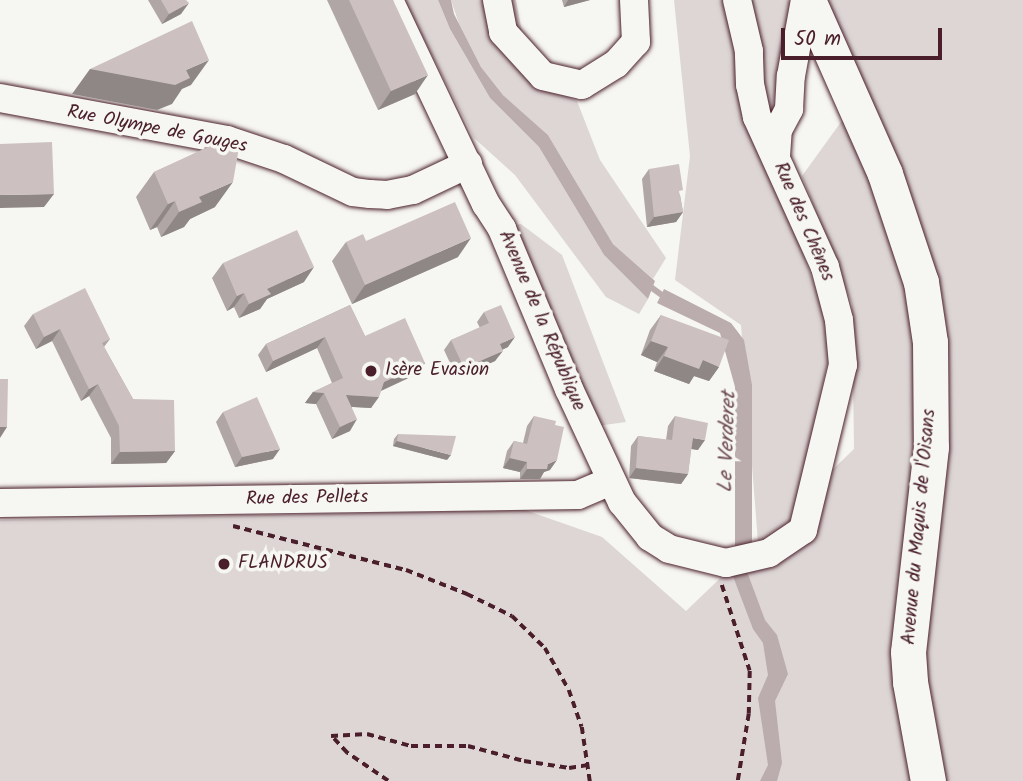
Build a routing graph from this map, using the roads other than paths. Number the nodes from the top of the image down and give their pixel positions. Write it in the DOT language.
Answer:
graph roads {
  1 [pos="389,0"];
  2 [pos="497,0"];
  3 [pos="634,0"];
  4 [pos="737,0"];
  5 [pos="806,0"];
  6 [pos="0,98"];
  7 [pos="776,156"];
  8 [pos="468,164"];
  9 [pos="611,481"];
  10 [pos="0,503"];
  11 [pos="720,562"];
  12 [pos="928,781"];
  1 -- 8 [label="street, Avenue de la République"];
  2 -- 3 [label="street"];
  4 -- 7 [label="street, Rue des Chênes"];
  5 -- 7 [label="street"];
  5 -- 12 [label="main road, Avenue du Maquis de l'Oisans"];
  6 -- 8 [label="street, Rue Olympe de Gouges"];
  7 -- 11 [label="street, Rue des Chênes"];
  8 -- 9 [label="street, Avenue de la République"];
  9 -- 10 [label="street, Rue des Pellets"];
  9 -- 11 [label="street, Avenue de la République"];
}
